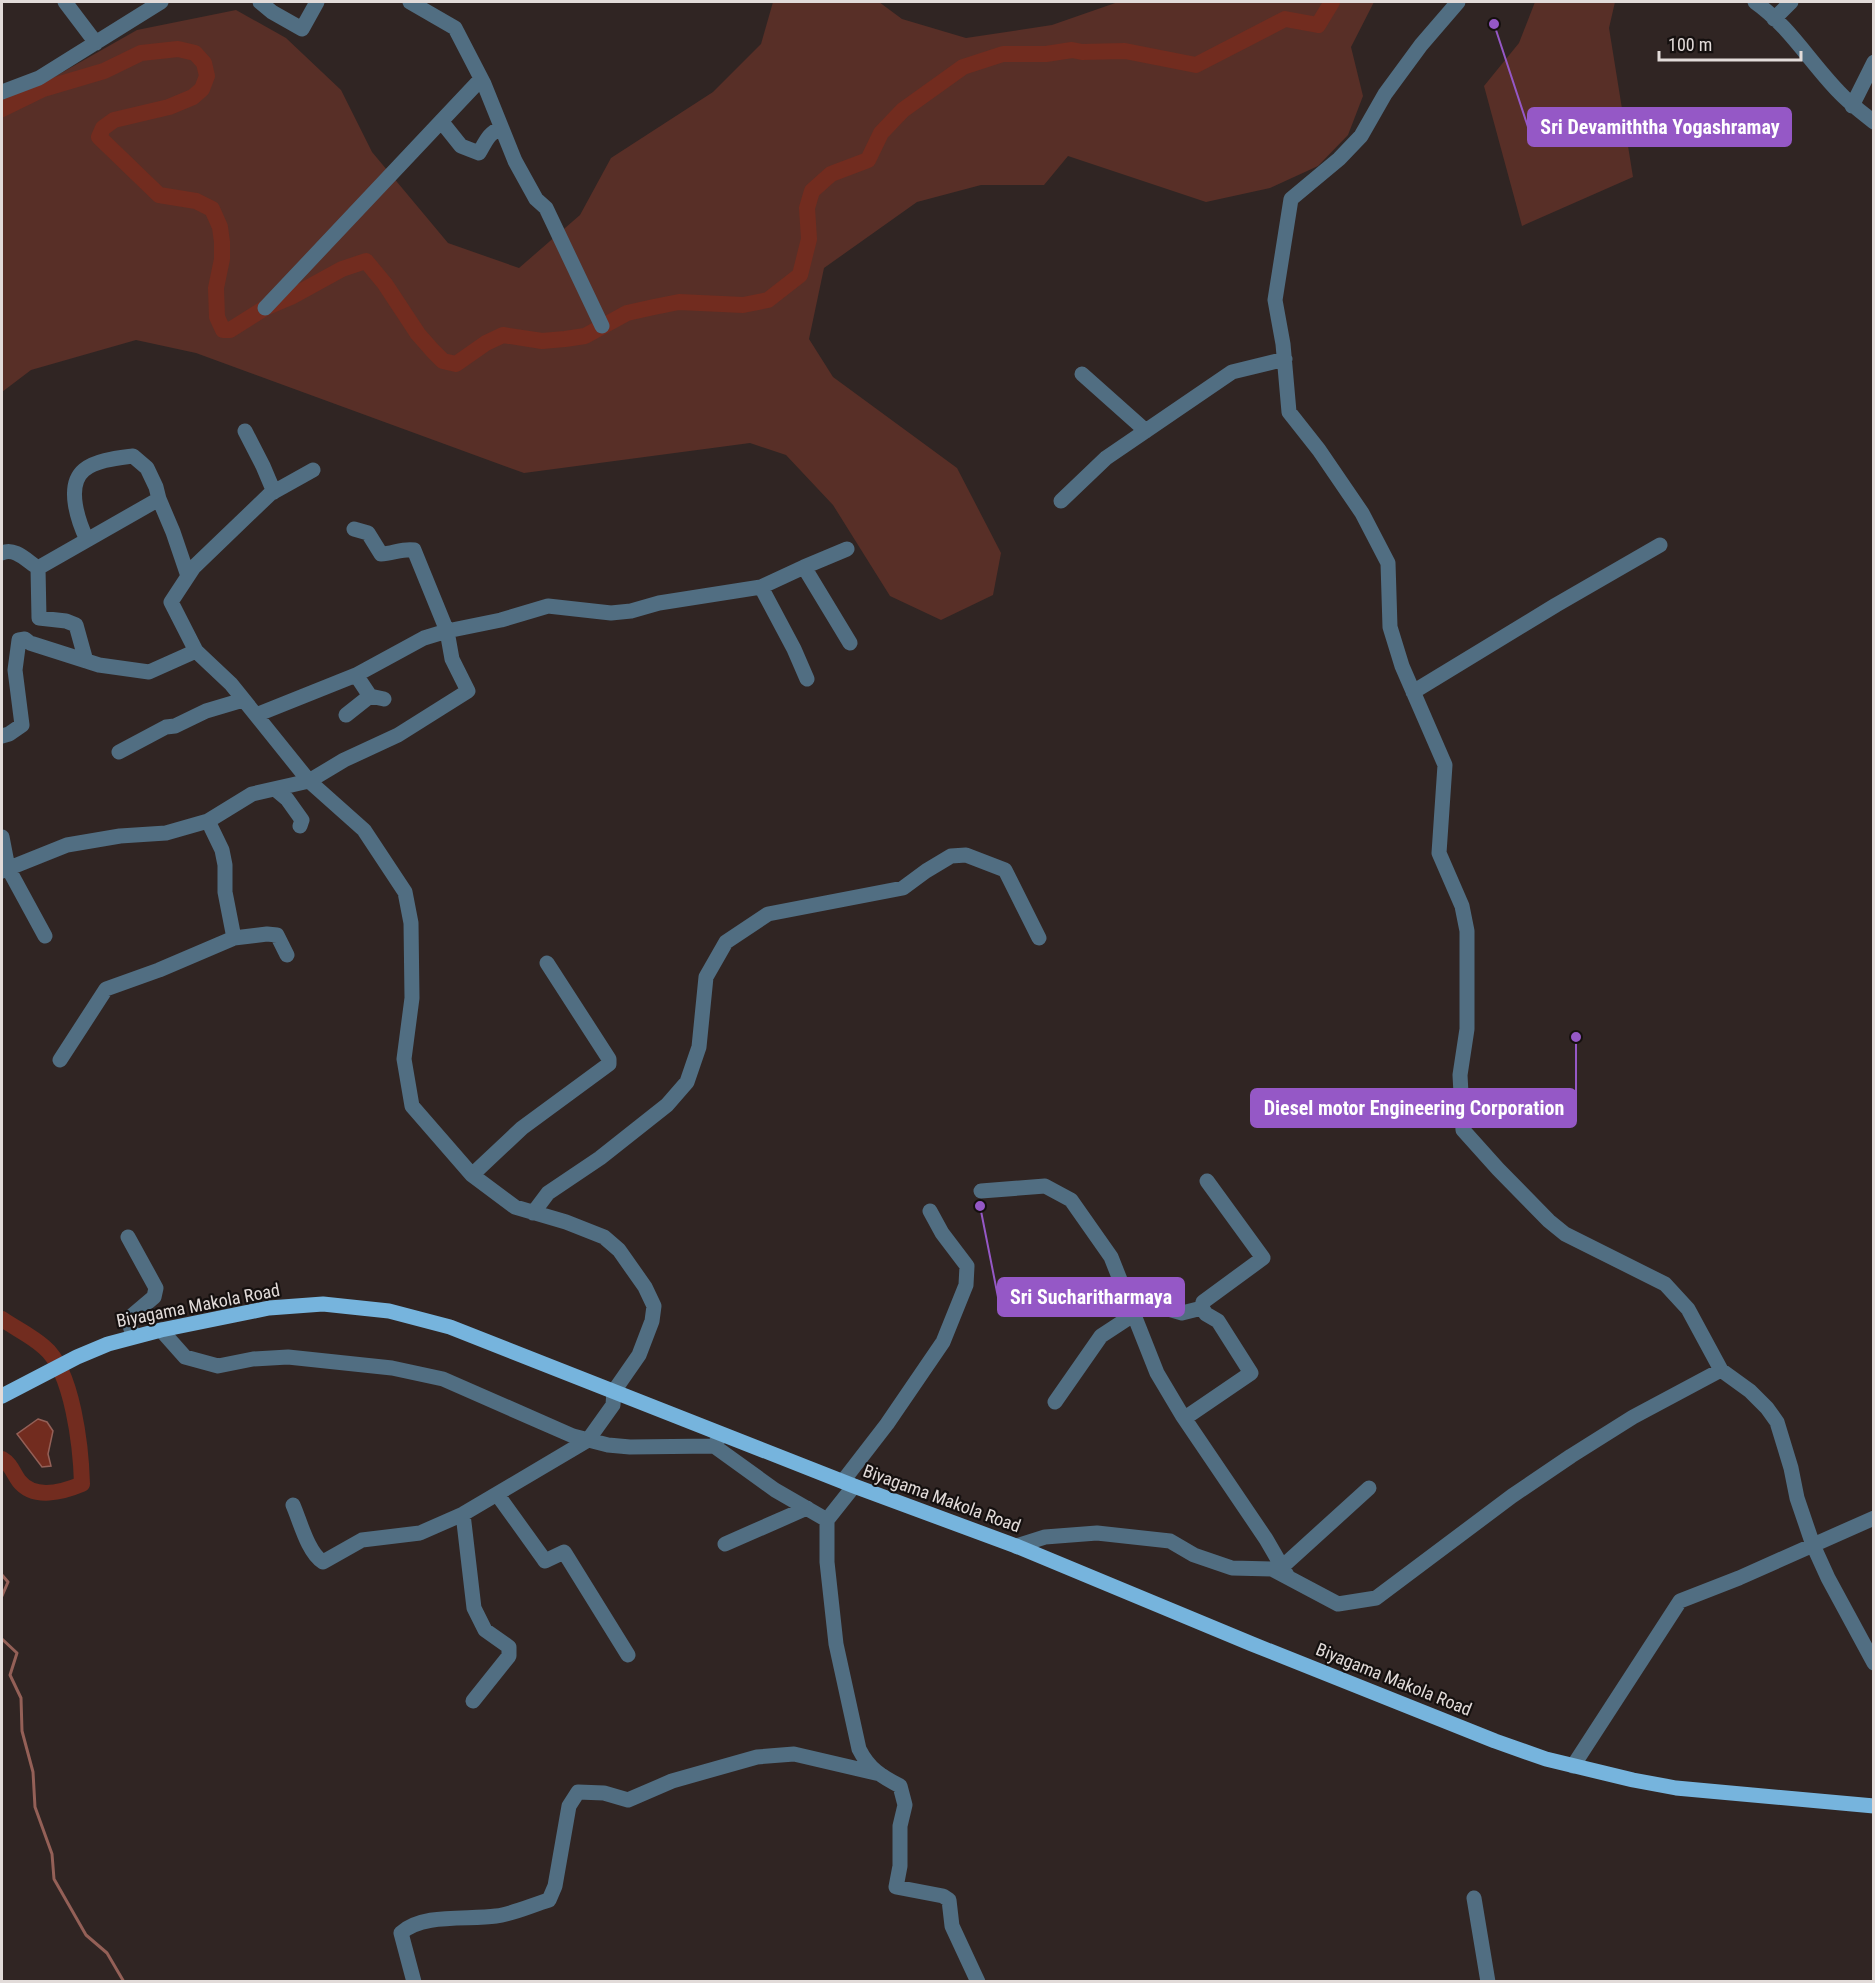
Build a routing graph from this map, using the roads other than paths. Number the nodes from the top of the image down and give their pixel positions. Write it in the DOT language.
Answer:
graph roads {
  1 [pos="65,2"];
  2 [pos="161,2"];
  3 [pos="260,2"];
  4 [pos="317,2"];
  5 [pos="410,2"];
  6 [pos="1458,2"];
  7 [pos="1755,2"];
  8 [pos="1791,2"];
  9 [pos="1774,19"];
  10 [pos="96,43"];
  11 [pos="1874,62"];
  12 [pos="481,79"];
  13 [pos="2,92"];
  14 [pos="1852,106"];
  15 [pos="441,121"];
  16 [pos="1874,122"];
  17 [pos="501,128"];
  18 [pos="265,308"];
  19 [pos="602,326"];
  20 [pos="1285,359"];
  21 [pos="1082,374"];
  22 [pos="245,431"];
  23 [pos="1146,431"];
  24 [pos="313,470"];
  25 [pos="274,492"];
  26 [pos="159,499"];
  27 [pos="1061,501"];
  28 [pos="354,529"];
  29 [pos="87,540"];
  30 [pos="1660,545"];
  31 [pos="847,549"];
  32 [pos="2,553"];
  33 [pos="804,567"];
  34 [pos="38,568"];
  35 [pos="188,576"];
  36 [pos="761,587"];
  37 [pos="447,632"];
  38 [pos="850,643"];
  39 [pos="196,651"];
  40 [pos="86,661"];
  41 [pos="356,675"];
  42 [pos="807,680"];
  43 [pos="1413,692"];
  44 [pos="243,700"];
  45 [pos="256,715"];
  46 [pos="346,715"];
  47 [pos="2,736"];
  48 [pos="119,752"];
  49 [pos="309,782"];
  50 [pos="275,789"];
  51 [pos="208,821"];
  52 [pos="300,826"];
  53 [pos="2,837"];
  54 [pos="5,870"];
  55 [pos="45,936"];
  56 [pos="234,938"];
  57 [pos="1039,938"];
  58 [pos="287,955"];
  59 [pos="547,963"];
  60 [pos="60,1060"];
  61 [pos="472,1175"];
  62 [pos="1207,1181"];
  63 [pos="981,1191"];
  64 [pos="930,1211"];
  65 [pos="533,1213"];
  66 [pos="128,1237"];
  67 [pos="1202,1308"];
  68 [pos="1133,1315"];
  69 [pos="161,1330"];
  70 [pos="133,1336"];
  71 [pos="1721,1370"];
  72 [pos="614,1391"];
  73 [pos="2,1396"];
  74 [pos="1055,1402"];
  75 [pos="1185,1418"];
  76 [pos="718,1439"];
  77 [pos="588,1440"];
  78 [pos="848,1484"];
  79 [pos="1369,1488"];
  80 [pos="497,1494"];
  81 [pos="293,1505"];
  82 [pos="807,1508"];
  83 [pos="463,1514"];
  84 [pos="1874,1518"];
  85 [pos="827,1520"];
  86 [pos="725,1544"];
  87 [pos="1813,1545"];
  88 [pos="1016,1546"];
  89 [pos="1285,1572"];
  90 [pos="628,1655"];
  91 [pos="1874,1663"];
  92 [pos="473,1701"];
  93 [pos="1574,1766"];
  94 [pos="880,1774"];
  95 [pos="1874,1806"];
  96 [pos="1474,1898"];
  97 [pos="414,1982"];
  98 [pos="978,1982"];
  99 [pos="1488,1982"];
  1 -- 10 [label="street"];
  2 -- 10 [label="street"];
  3 -- 4 [label="street"];
  5 -- 12 [label="street"];
  6 -- 20 [label="street"];
  7 -- 9 [label="street"];
  8 -- 9 [label="street"];
  9 -- 14 [label="street"];
  10 -- 13 [label="street"];
  11 -- 14 [label="street"];
  12 -- 15 [label="street"];
  12 -- 17 [label="street"];
  14 -- 16 [label="street"];
  15 -- 17 [label="street"];
  15 -- 18 [label="street"];
  17 -- 19 [label="street"];
  20 -- 23 [label="street"];
  20 -- 43 [label="street"];
  21 -- 23 [label="street"];
  22 -- 25 [label="street"];
  23 -- 27 [label="street"];
  24 -- 25 [label="street"];
  25 -- 35 [label="street"];
  26 -- 29 [label="street"];
  26 -- 29 [label="street"];
  26 -- 35 [label="street"];
  28 -- 37 [label="street"];
  29 -- 34 [label="street"];
  30 -- 43 [label="street"];
  31 -- 33 [label="street"];
  32 -- 34 [label="street"];
  33 -- 36 [label="street"];
  33 -- 38 [label="street"];
  34 -- 40 [label="street"];
  35 -- 39 [label="street"];
  36 -- 37 [label="street"];
  36 -- 42 [label="street"];
  37 -- 41 [label="street"];
  37 -- 49 [label="street"];
  39 -- 40 [label="street"];
  39 -- 44 [label="street"];
  40 -- 47 [label="street"];
  41 -- 45 [label="street"];
  41 -- 46 [label="street"];
  43 -- 71 [label="street"];
  44 -- 45 [label="street"];
  44 -- 48 [label="street"];
  45 -- 49 [label="street"];
  49 -- 50 [label="street"];
  49 -- 61 [label="street"];
  50 -- 51 [label="street"];
  50 -- 52 [label="street"];
  51 -- 54 [label="street"];
  51 -- 56 [label="street"];
  53 -- 54 [label="street"];
  54 -- 55 [label="street"];
  56 -- 58 [label="street"];
  56 -- 60 [label="street"];
  57 -- 65 [label="street"];
  59 -- 61 [label="street"];
  61 -- 65 [label="street"];
  62 -- 67 [label="street"];
  63 -- 68 [label="street"];
  64 -- 78 [label="street"];
  65 -- 72 [label="street"];
  66 -- 70 [label="street"];
  67 -- 68 [label="street"];
  67 -- 75 [label="street"];
  68 -- 74 [label="street"];
  68 -- 75 [label="street"];
  69 -- 70 [label="main road, Biyagama Makola Road"];
  69 -- 72 [label="main road, Biyagama Makola Road"];
  69 -- 77 [label="street"];
  70 -- 73 [label="main road, Biyagama Makola Road"];
  71 -- 87 [label="street"];
  71 -- 89 [label="street"];
  72 -- 76 [label="main road, Biyagama Makola Road"];
  72 -- 77 [label="street"];
  75 -- 89 [label="street"];
  76 -- 77 [label="street"];
  76 -- 78 [label="main road, Biyagama Makola Road"];
  76 -- 82 [label="street"];
  77 -- 80 [label="street"];
  78 -- 85 [label="street"];
  78 -- 88 [label="main road, Biyagama Makola Road"];
  79 -- 89 [label="street"];
  80 -- 83 [label="street"];
  80 -- 90 [label="street"];
  81 -- 83 [label="street"];
  82 -- 85 [label="street"];
  82 -- 86 [label="street"];
  83 -- 92 [label="street"];
  84 -- 87 [label="street"];
  85 -- 94 [label="street"];
  87 -- 91 [label="street"];
  87 -- 93 [label="street"];
  88 -- 89 [label="street"];
  88 -- 93 [label="main road, Biyagama Makola Road"];
  93 -- 95 [label="main road, Biyagama Makola Road"];
  94 -- 97 [label="street"];
  94 -- 98 [label="street"];
  96 -- 99 [label="street"];
}
